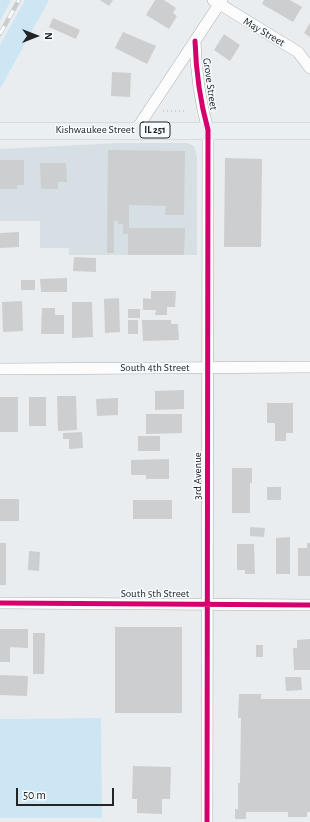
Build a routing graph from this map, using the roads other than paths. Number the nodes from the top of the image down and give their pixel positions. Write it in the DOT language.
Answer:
graph roads {
  1 [pos="219,1"];
  2 [pos="195,41"];
  3 [pos="310,68"];
  4 [pos="136,130"];
  5 [pos="208,130"];
  6 [pos="0,131"];
  7 [pos="310,131"];
  8 [pos="0,368"];
  9 [pos="207,368"];
  10 [pos="310,368"];
  11 [pos="0,603"];
  12 [pos="208,604"];
  13 [pos="310,605"];
  14 [pos="207,822"];
  1 -- 2 [label="street, Grove Street"];
  1 -- 3 [label="street, May Street"];
  2 -- 4 [label="street, Grove Street"];
  2 -- 5 [label="street, Grove Street"];
  4 -- 5 [label="main road, Kishwaukee Street / IL 251"];
  4 -- 6 [label="main road, Kishwaukee Street / IL 251"];
  5 -- 7 [label="main road, Kishwaukee Street / IL 251"];
  5 -- 9 [label="street, 3rd Avenue"];
  8 -- 9 [label="street, South 4th Street"];
  9 -- 10 [label="street, South 4th Street"];
  9 -- 12 [label="street, 3rd Avenue"];
  11 -- 12 [label="street, South 5th Street"];
  12 -- 13 [label="street, South 5th Street"];
  12 -- 14 [label="street, 3rd Avenue"];
}
